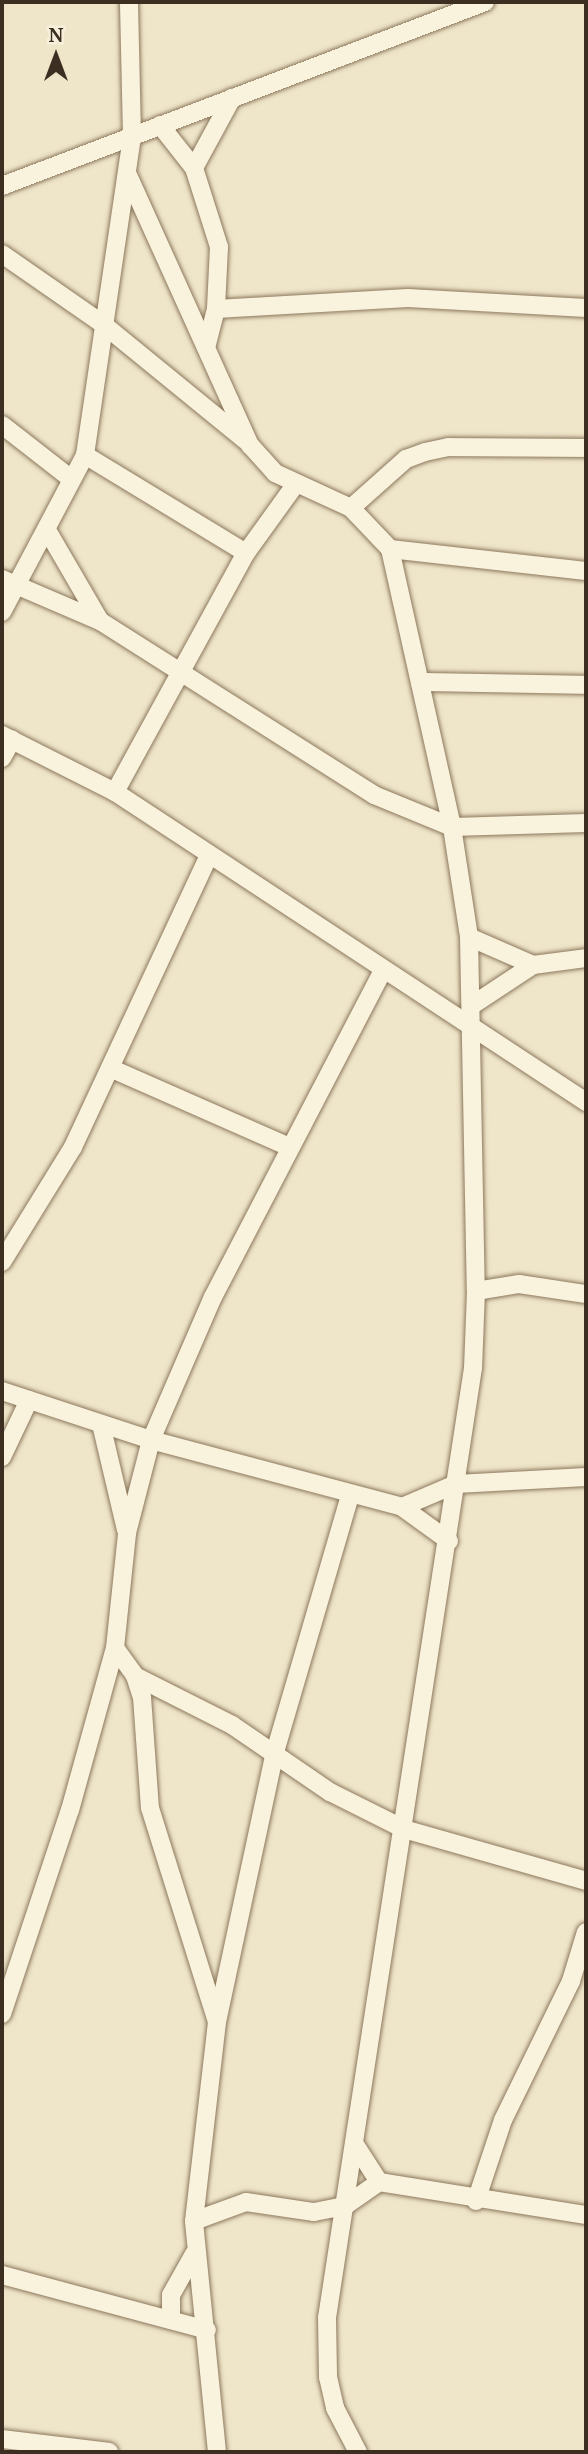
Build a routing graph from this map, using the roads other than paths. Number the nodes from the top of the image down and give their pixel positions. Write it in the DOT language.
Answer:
graph roads {
  1 [pos="129,2"];
  2 [pos="485,2"];
  3 [pos="466,5"];
  4 [pos="232,98"];
  5 [pos="160,125"];
  6 [pos="132,136"];
  7 [pos="194,168"];
  8 [pos="127,173"];
  9 [pos="2,186"];
  10 [pos="2,254"];
  11 [pos="216,309"];
  12 [pos="586,309"];
  13 [pos="104,325"];
  14 [pos="206,348"];
  15 [pos="2,425"];
  16 [pos="250,445"];
  17 [pos="586,447"];
  18 [pos="85,455"];
  19 [pos="71,478"];
  20 [pos="295,485"];
  21 [pos="351,508"];
  22 [pos="47,530"];
  23 [pos="390,549"];
  24 [pos="246,553"];
  25 [pos="586,571"];
  26 [pos="9,584"];
  27 [pos="2,612"];
  28 [pos="100,621"];
  29 [pos="178,675"];
  30 [pos="419,681"];
  31 [pos="586,685"];
  32 [pos="7,738"];
  33 [pos="2,758"];
  34 [pos="114,792"];
  35 [pos="586,823"];
  36 [pos="452,827"];
  37 [pos="209,856"];
  38 [pos="469,937"];
  39 [pos="586,958"];
  40 [pos="533,965"];
  41 [pos="383,970"];
  42 [pos="471,1006"];
  43 [pos="472,1027"];
  44 [pos="110,1068"];
  45 [pos="586,1102"];
  46 [pos="289,1147"];
  47 [pos="2,1262"];
  48 [pos="476,1291"];
  49 [pos="586,1294"];
  50 [pos="2,1391"];
  51 [pos="29,1401"];
  52 [pos="101,1424"];
  53 [pos="151,1440"];
  54 [pos="2,1457"];
  55 [pos="586,1477"];
  56 [pos="456,1485"];
  57 [pos="350,1495"];
  58 [pos="402,1507"];
  59 [pos="127,1533"];
  60 [pos="449,1541"];
  61 [pos="116,1648"];
  62 [pos="135,1676"];
  63 [pos="275,1752"];
  64 [pos="404,1829"];
  65 [pos="586,1883"];
  66 [pos="586,1933"];
  67 [pos="2,2014"];
  68 [pos="217,2022"];
  69 [pos="354,2143"];
  70 [pos="379,2182"];
  71 [pos="476,2201"];
  72 [pos="345,2206"];
  73 [pos="586,2215"];
  74 [pos="194,2221"];
  75 [pos="194,2254"];
  76 [pos="2,2275"];
  77 [pos="171,2295"];
  78 [pos="143,2310"];
  79 [pos="171,2320"];
  80 [pos="206,2330"];
  81 [pos="2,2439"];
  82 [pos="109,2452"];
  83 [pos="217,2452"];
  84 [pos="358,2452"];
  1 -- 6 [label="street"];
  2 -- 3 [label="street"];
  3 -- 4 [label="street"];
  4 -- 5 [label="street"];
  4 -- 7 [label="street"];
  5 -- 6 [label="street"];
  5 -- 7 [label="street"];
  6 -- 8 [label="street"];
  6 -- 9 [label="street"];
  7 -- 11 [label="street"];
  8 -- 13 [label="street"];
  8 -- 14 [label="street"];
  10 -- 13 [label="street"];
  11 -- 12 [label="street"];
  11 -- 14 [label="street"];
  13 -- 16 [label="street"];
  13 -- 18 [label="street"];
  14 -- 16 [label="street"];
  15 -- 19 [label="street"];
  16 -- 20 [label="street"];
  17 -- 21 [label="street"];
  18 -- 19 [label="street"];
  18 -- 24 [label="street"];
  19 -- 22 [label="street"];
  20 -- 21 [label="street"];
  20 -- 24 [label="street"];
  21 -- 23 [label="street"];
  22 -- 26 [label="street"];
  22 -- 28 [label="street"];
  23 -- 25 [label="street"];
  23 -- 30 [label="street"];
  24 -- 29 [label="street"];
  26 -- 27 [label="street"];
  26 -- 28 [label="street"];
  28 -- 29 [label="street"];
  29 -- 34 [label="street"];
  29 -- 36 [label="street"];
  30 -- 31 [label="street"];
  30 -- 36 [label="street"];
  32 -- 33 [label="street"];
  32 -- 34 [label="street"];
  34 -- 37 [label="street"];
  35 -- 36 [label="street"];
  36 -- 38 [label="street"];
  37 -- 41 [label="street"];
  37 -- 44 [label="street"];
  38 -- 40 [label="street"];
  38 -- 42 [label="street"];
  39 -- 40 [label="street"];
  40 -- 42 [label="street"];
  41 -- 43 [label="street"];
  41 -- 46 [label="street"];
  42 -- 43 [label="street"];
  43 -- 45 [label="street"];
  43 -- 48 [label="street"];
  44 -- 46 [label="street"];
  44 -- 47 [label="street"];
  46 -- 53 [label="street"];
  48 -- 49 [label="street"];
  48 -- 56 [label="street"];
  50 -- 51 [label="street"];
  51 -- 52 [label="street"];
  51 -- 54 [label="street"];
  52 -- 53 [label="street"];
  52 -- 59 [label="street"];
  53 -- 57 [label="street"];
  53 -- 59 [label="street"];
  55 -- 56 [label="street"];
  56 -- 58 [label="street"];
  56 -- 60 [label="street"];
  57 -- 58 [label="street"];
  57 -- 63 [label="street"];
  58 -- 60 [label="street"];
  59 -- 61 [label="street"];
  60 -- 64 [label="street"];
  61 -- 62 [label="street"];
  61 -- 67 [label="street"];
  62 -- 63 [label="street"];
  62 -- 68 [label="street"];
  63 -- 64 [label="street"];
  63 -- 68 [label="street"];
  64 -- 65 [label="street"];
  64 -- 69 [label="street"];
  66 -- 71 [label="street"];
  68 -- 74 [label="street"];
  69 -- 70 [label="street"];
  69 -- 72 [label="street"];
  70 -- 71 [label="street"];
  70 -- 72 [label="street"];
  71 -- 73 [label="street"];
  72 -- 74 [label="street"];
  72 -- 84 [label="street"];
  74 -- 75 [label="street"];
  75 -- 77 [label="street"];
  75 -- 80 [label="street"];
  76 -- 78 [label="street"];
  77 -- 78 [label="street"];
  77 -- 79 [label="street"];
  78 -- 79 [label="street"];
  79 -- 80 [label="street"];
  80 -- 83 [label="street"];
  81 -- 82 [label="street"];
}
